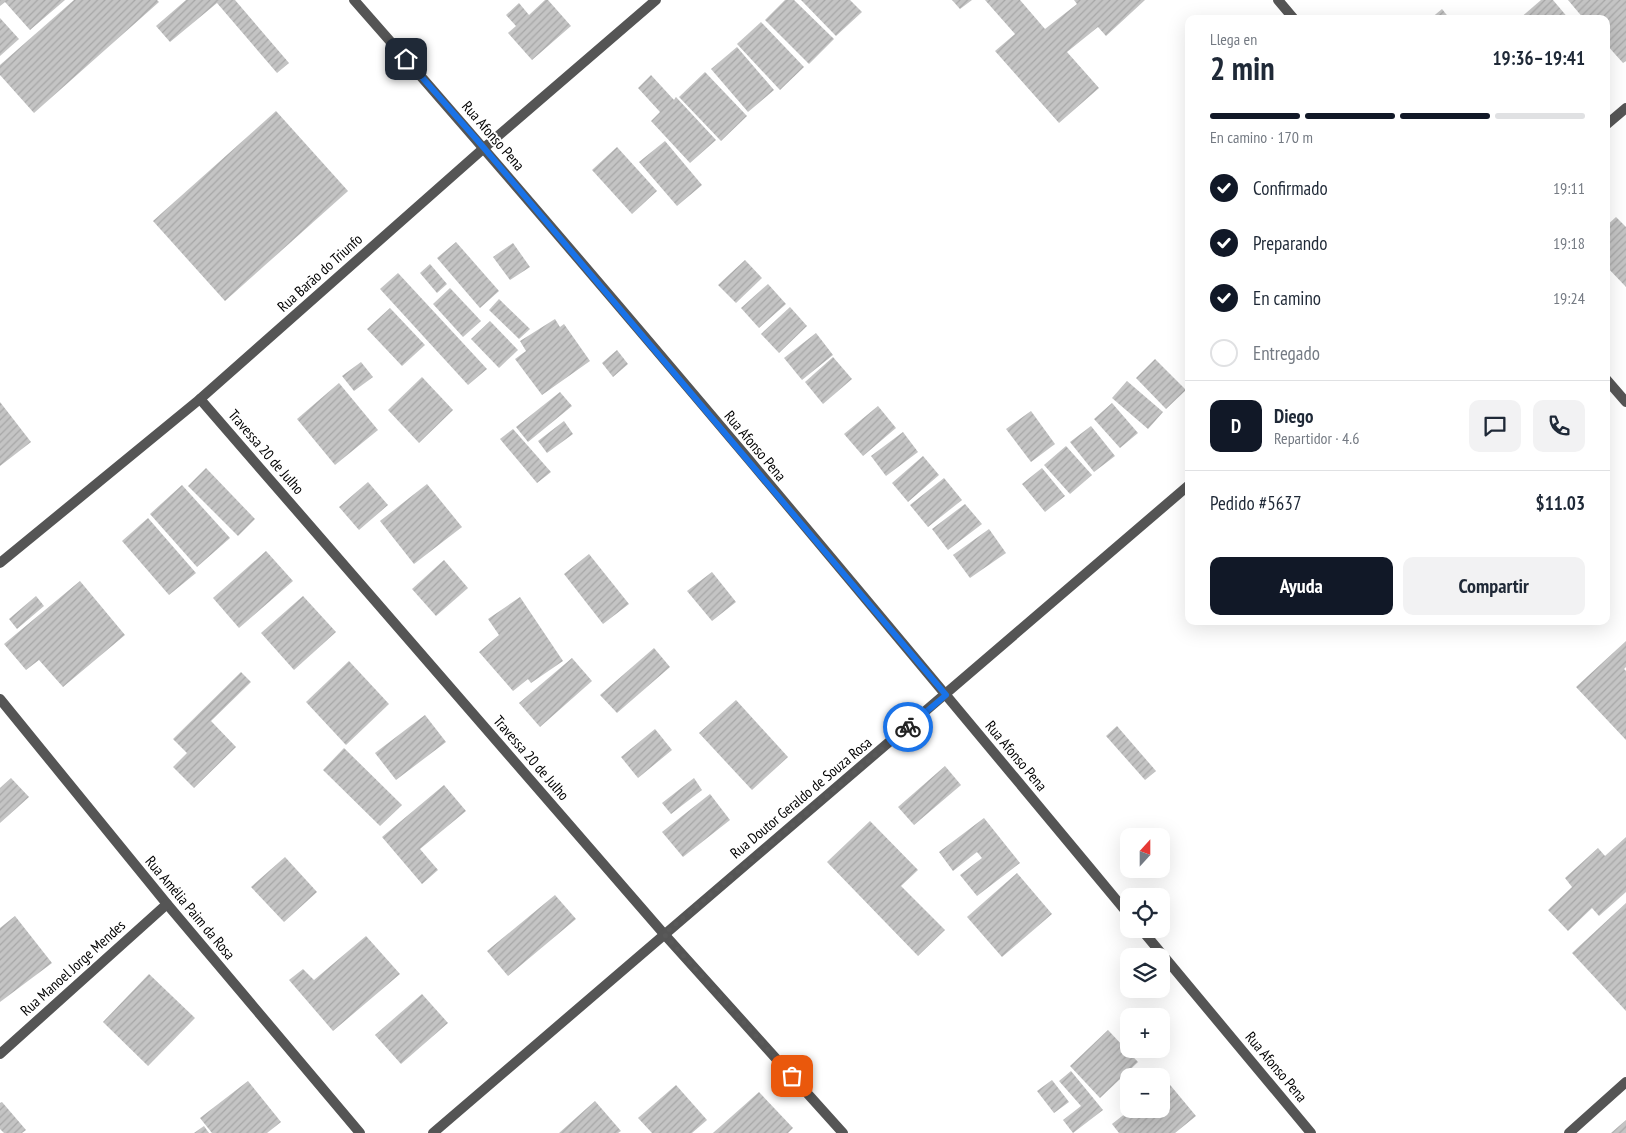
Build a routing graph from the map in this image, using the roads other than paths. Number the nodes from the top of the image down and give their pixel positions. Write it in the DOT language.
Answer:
graph roads {
  1 [pos="354,0"];
  2 [pos="656,0"];
  3 [pos="1278,0"];
  4 [pos="1291,15"];
  5 [pos="1626,108"];
  6 [pos="1610,122"];
  7 [pos="484,148"];
  8 [pos="1610,384"];
  9 [pos="200,399"];
  10 [pos="1626,402"];
  11 [pos="1185,489"];
  12 [pos="0,563"];
  13 [pos="946,695"];
  14 [pos="0,699"];
  15 [pos="1120,903"];
  16 [pos="167,904"];
  17 [pos="664,934"];
  18 [pos="1148,938"];
  19 [pos="0,1054"];
  20 [pos="1626,1082"];
  21 [pos="360,1133"];
  22 [pos="432,1133"];
  23 [pos="843,1133"];
  24 [pos="1311,1133"];
  25 [pos="1569,1133"];
  1 -- 7 [label="street, Rua Afonso Pena"];
  2 -- 7 [label="street, Rua Barão do Triunfo"];
  3 -- 4 [label="street"];
  5 -- 6 [label="street"];
  7 -- 9 [label="street, Rua Barão do Triunfo"];
  7 -- 13 [label="street, Rua Afonso Pena"];
  8 -- 10 [label="street"];
  9 -- 12 [label="street, Rua Barão do Triunfo"];
  9 -- 17 [label="street, Travessa 20 de Julho"];
  11 -- 13 [label="street, Rua Doutor Geraldo de Souza Rosa"];
  13 -- 15 [label="street, Rua Afonso Pena"];
  13 -- 17 [label="street, Rua Doutor Geraldo de Souza Rosa"];
  14 -- 16 [label="street, Rua Amélia Paim da Rosa"];
  16 -- 19 [label="street, Rua Manoel Jorge Mendes"];
  16 -- 21 [label="street, Rua Amélia Paim da Rosa"];
  17 -- 22 [label="street, Rua Doutor Geraldo de Souza Rosa"];
  17 -- 23 [label="street, Travessa 20 de Julho"];
  18 -- 24 [label="street, Rua Afonso Pena"];
  20 -- 25 [label="street"];
}
